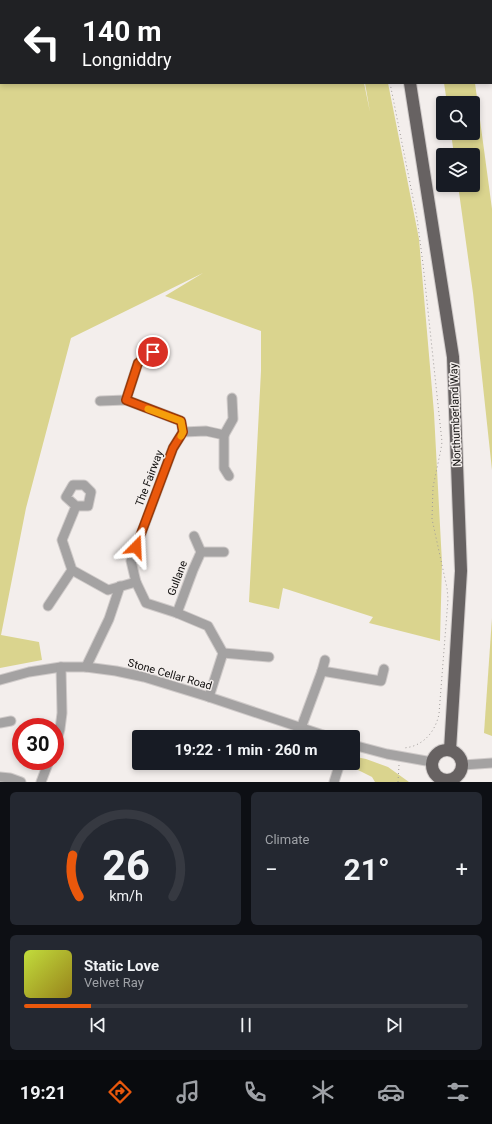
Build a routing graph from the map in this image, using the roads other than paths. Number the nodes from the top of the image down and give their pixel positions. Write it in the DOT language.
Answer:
graph roads {
  1 [pos="410,84"];
  2 [pos="153,352"];
  3 [pos="232,398"];
  4 [pos="126,400"];
  5 [pos="100,401"];
  6 [pos="183,432"];
  7 [pos="224,435"];
  8 [pos="229,476"];
  9 [pos="76,506"];
  10 [pos="194,536"];
  11 [pos="201,552"];
  12 [pos="224,552"];
  13 [pos="72,570"];
  14 [pos="136,582"];
  15 [pos="120,586"];
  16 [pos="48,606"];
  17 [pos="177,613"];
  18 [pos="223,653"];
  19 [pos="269,658"];
  20 [pos="325,660"];
  21 [pos="61,667"];
  22 [pos="86,667"];
  23 [pos="384,669"];
  24 [pos="322,671"];
  25 [pos="0,680"];
  26 [pos="209,697"];
  27 [pos="61,718"];
  28 [pos="11,721"];
  29 [pos="0,723"];
  30 [pos="301,728"];
  31 [pos="307,730"];
  32 [pos="360,747"];
  33 [pos="450,750"];
  34 [pos="432,762"];
  35 [pos="492,763"];
  36 [pos="462,765"];
  37 [pos="46,770"];
  38 [pos="338,770"];
  39 [pos="0,777"];
  40 [pos="445,781"];
  41 [pos="21,782"];
  42 [pos="41,782"];
  43 [pos="334,782"];
  1 -- 33 [label="main road, Northumberland Way"];
  2 -- 4 [label="street"];
  3 -- 7 [label="street"];
  4 -- 5 [label="street"];
  4 -- 6 [label="street"];
  6 -- 7 [label="street"];
  6 -- 14 [label="street, The Fairway"];
  7 -- 8 [label="street"];
  9 -- 13 [label="street"];
  10 -- 11 [label="street, Gullane"];
  11 -- 12 [label="street, Gullane"];
  11 -- 17 [label="street, Gullane"];
  13 -- 15 [label="street"];
  13 -- 16 [label="street"];
  14 -- 15 [label="street"];
  14 -- 17 [label="street, The Fairway"];
  15 -- 22 [label="street"];
  17 -- 18 [label="street, The Fairway"];
  18 -- 19 [label="street"];
  18 -- 26 [label="street"];
  20 -- 24 [label="street"];
  21 -- 22 [label="street, Stone Cellar Road"];
  21 -- 25 [label="street, Stone Cellar Road"];
  21 -- 27 [label="street"];
  22 -- 26 [label="street, Stone Cellar Road"];
  23 -- 24 [label="street"];
  24 -- 30 [label="street"];
  26 -- 30 [label="street, Stone Cellar Road"];
  28 -- 29 [label="street"];
  30 -- 31 [label="street, Stone Cellar Road"];
  32 -- 34 [label="street"];
  33 -- 34 [label="main road"];
  33 -- 36 [label="main road"];
  34 -- 40 [label="main road"];
  35 -- 36 [label="street"];
  36 -- 40 [label="main road"];
  37 -- 42 [label="street"];
  38 -- 43 [label="street"];
  39 -- 41 [label="street"];
}
